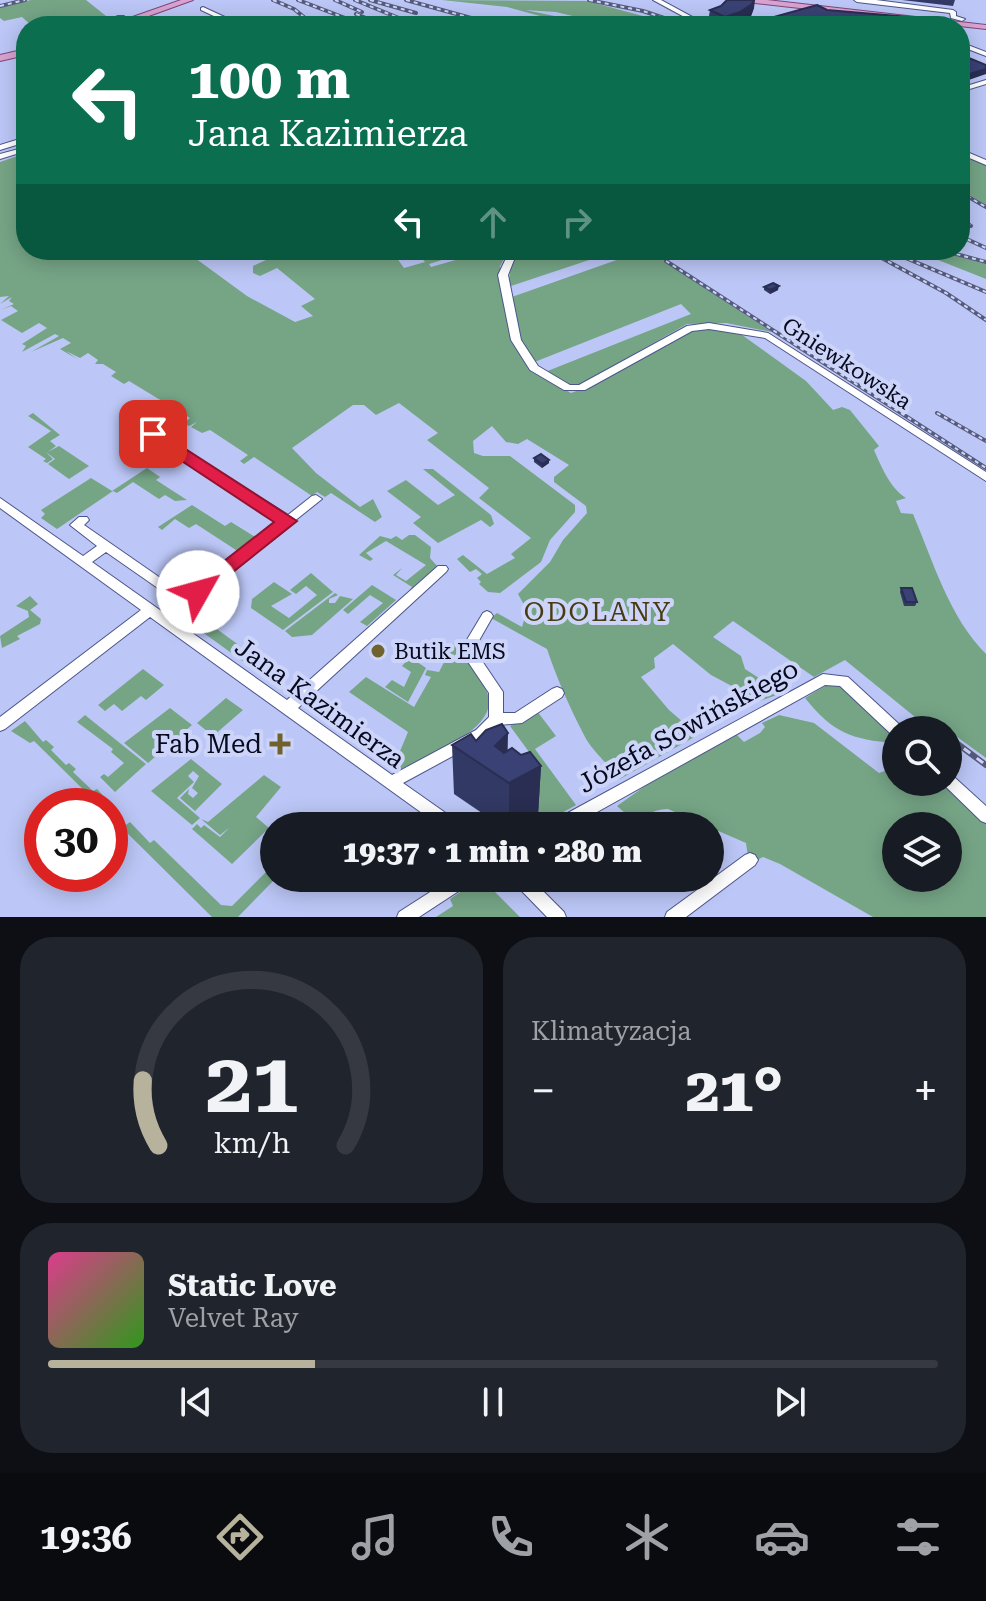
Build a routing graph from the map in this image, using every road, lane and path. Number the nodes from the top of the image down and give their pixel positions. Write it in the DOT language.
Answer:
graph roads {
  1 [pos="189,0"];
  2 [pos="657,0"];
  3 [pos="746,0"];
  4 [pos="775,0"];
  5 [pos="169,1"];
  6 [pos="865,3"];
  7 [pos="203,9"];
  8 [pos="899,14"];
  9 [pos="880,15"];
  10 [pos="126,16"];
  11 [pos="142,16"];
  12 [pos="218,16"];
  13 [pos="687,16"];
  14 [pos="885,16"];
  15 [pos="890,16"];
  16 [pos="911,16"];
  17 [pos="913,16"];
  18 [pos="953,16"];
  19 [pos="508,260"];
  20 [pos="153,434"];
  21 [pos="986,477"];
  22 [pos="316,499"];
  23 [pos="0,502"];
  24 [pos="83,520"];
  25 [pos="288,521"];
  26 [pos="106,546"];
  27 [pos="83,562"];
  28 [pos="442,569"];
  29 [pos="150,610"];
  30 [pos="487,616"];
  31 [pos="557,693"];
  32 [pos="287,709"];
  33 [pos="882,717"];
  34 [pos="496,719"];
  35 [pos="0,725"];
  36 [pos="390,783"];
  37 [pos="962,793"];
  38 [pos="432,812"];
  39 [pos="583,812"];
  40 [pos="986,816"];
  41 [pos="750,860"];
  42 [pos="444,892"];
  43 [pos="533,892"];
  44 [pos="405,917"];
  45 [pos="558,917"];
  46 [pos="673,917"];
  1 -- 11 [label="main road"];
  2 -- 13 [label="street"];
  3 -- 9 [label="main road"];
  4 -- 6 [label="main road"];
  5 -- 10 [label="main road"];
  6 -- 8 [label="main road"];
  6 -- 18 [label="street"];
  7 -- 12 [label="street"];
  8 -- 16 [label="main road"];
  8 -- 17 [label="main road"];
  9 -- 14 [label="main road"];
  9 -- 15 [label="main road"];
  19 -- 21 [label="street, Gniewkowska"];
  20 -- 25 [label="street"];
  22 -- 25 [label="street"];
  23 -- 27 [label="street, Jana Kazimierza"];
  24 -- 26 [label="street"];
  25 -- 26 [label="street"];
  26 -- 27 [label="street"];
  27 -- 29 [label="street, Jana Kazimierza"];
  28 -- 32 [label="street"];
  29 -- 32 [label="street, Jana Kazimierza"];
  29 -- 35 [label="street"];
  30 -- 34 [label="street"];
  31 -- 34 [label="street"];
  32 -- 36 [label="street, Jana Kazimierza"];
  33 -- 39 [label="street, Józefa Sowińskiego"];
  34 -- 36 [label="street"];
  36 -- 38 [label="street, Jana Kazimierza"];
  37 -- 40 [label="street"];
  41 -- 46 [label="street"];
  42 -- 44 [label="street"];
  43 -- 45 [label="street"];
}
